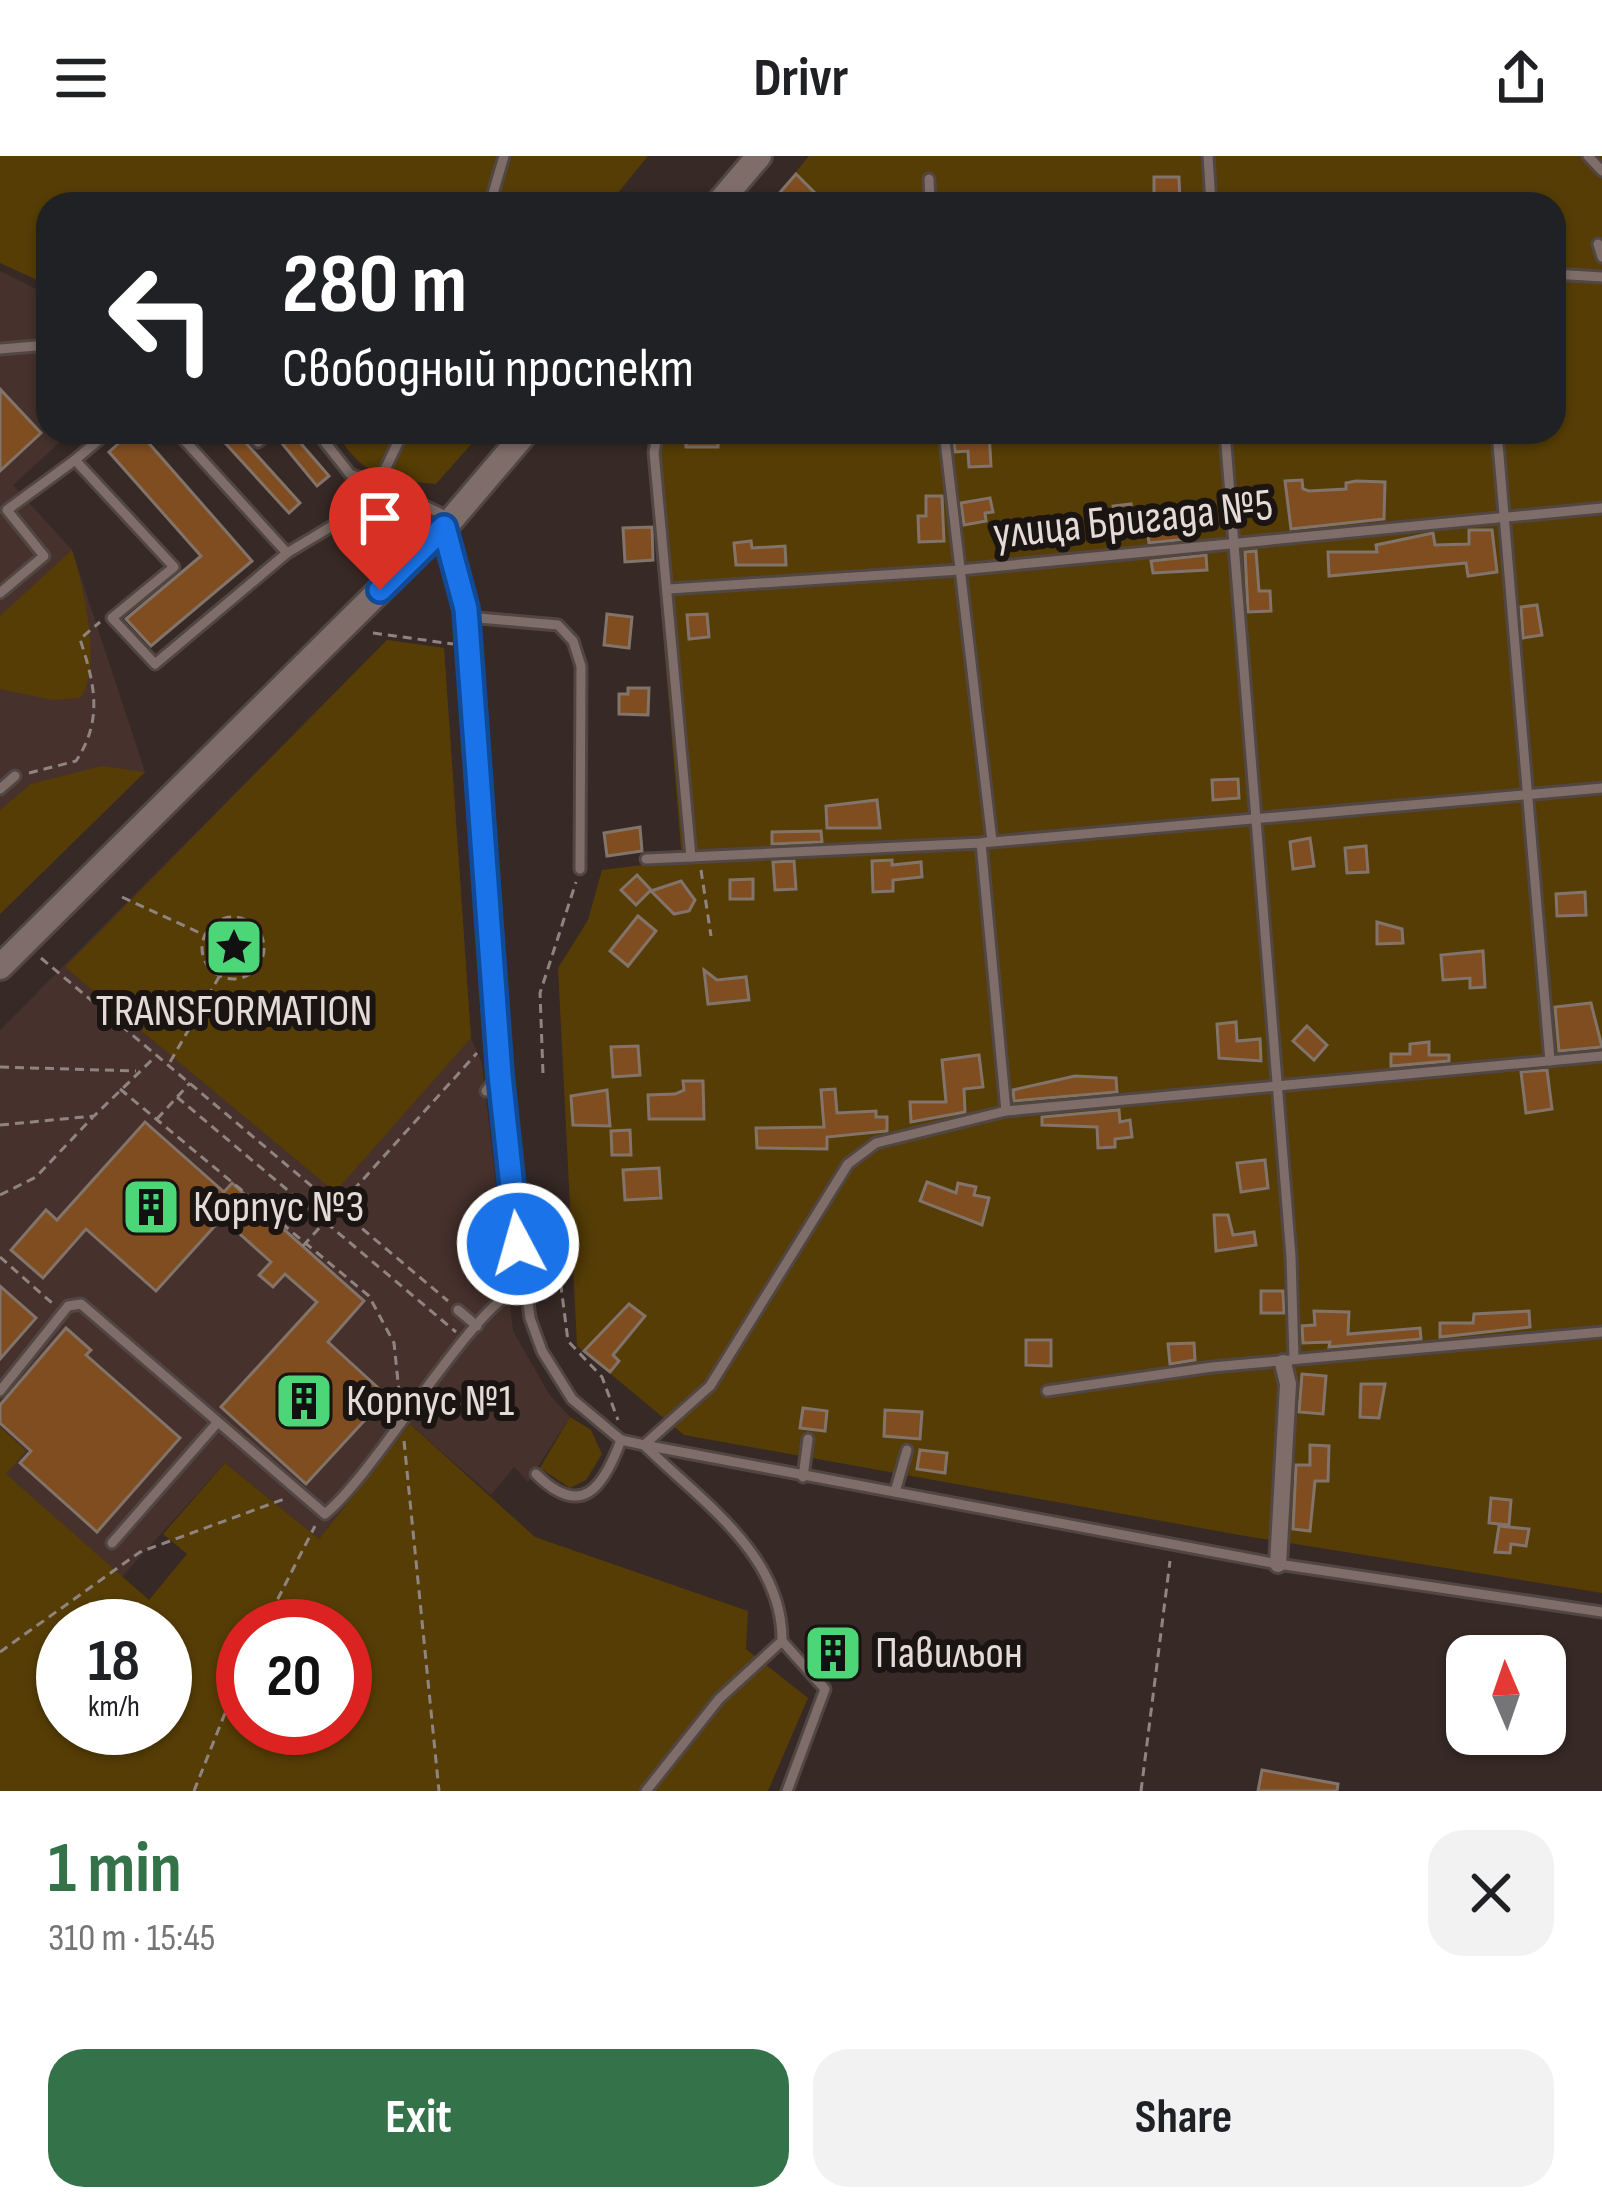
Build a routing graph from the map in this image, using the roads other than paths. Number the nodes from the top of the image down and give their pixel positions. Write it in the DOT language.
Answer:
graph roads {
  1 [pos="504,156"];
  2 [pos="759,156"];
  3 [pos="1208,156"];
  4 [pos="1588,156"];
  5 [pos="1602,171"];
  6 [pos="929,179"];
  7 [pos="494,192"];
  8 [pos="728,192"];
  9 [pos="930,192"];
  10 [pos="1210,192"];
  11 [pos="1598,244"];
  12 [pos="1602,257"];
  13 [pos="1600,273"];
  14 [pos="1566,274"];
  15 [pos="36,346"];
  16 [pos="0,349"];
  17 [pos="94,444"];
  18 [pos="188,444"];
  19 [pos="326,444"];
  20 [pos="397,444"];
  21 [pos="516,444"];
  22 [pos="656,444"];
  23 [pos="945,444"];
  24 [pos="1226,444"];
  25 [pos="1498,444"];
  26 [pos="75,460"];
  27 [pos="379,482"];
  28 [pos="392,490"];
  29 [pos="2,507"];
  30 [pos="1602,508"];
  31 [pos="1506,516"];
  32 [pos="448,523"];
  33 [pos="1232,542"];
  34 [pos="286,553"];
  35 [pos="960,570"];
  36 [pos="669,589"];
  37 [pos="0,593"];
  38 [pos="467,617"];
  39 [pos="15,776"];
  40 [pos="1602,788"];
  41 [pos="0,789"];
  42 [pos="1528,792"];
  43 [pos="1257,815"];
  44 [pos="986,842"];
  45 [pos="691,856"];
  46 [pos="646,859"];
  47 [pos="580,868"];
  48 [pos="0,967"];
  49 [pos="1602,1056"];
  50 [pos="1550,1061"];
  51 [pos="500,1075"];
  52 [pos="1279,1084"];
  53 [pos="486,1091"];
  54 [pos="1006,1111"];
  55 [pos="488,1270"];
  56 [pos="523,1286"];
  57 [pos="508,1291"];
  58 [pos="458,1310"];
  59 [pos="477,1326"];
  60 [pos="1602,1332"];
  61 [pos="466,1340"];
  62 [pos="474,1350"];
  63 [pos="1289,1362"];
  64 [pos="0,1390"];
  65 [pos="1047,1390"];
  66 [pos="217,1423"];
  67 [pos="808,1439"];
  68 [pos="621,1440"];
  69 [pos="644,1445"];
  70 [pos="907,1450"];
  71 [pos="536,1474"];
  72 [pos="803,1478"];
  73 [pos="895,1492"];
  74 [pos="112,1543"];
  75 [pos="1278,1564"];
  76 [pos="1602,1612"];
  77 [pos="782,1641"];
  78 [pos="646,1791"];
  79 [pos="787,1791"];
  1 -- 7 [label="lane"];
  2 -- 8 [label="main road"];
  3 -- 10 [label="lane"];
  4 -- 5 [label="lane"];
  6 -- 9 [label="lane"];
  11 -- 12 [label="lane"];
  13 -- 14 [label="lane"];
  15 -- 16 [label="lane"];
  17 -- 26 [label="lane"];
  18 -- 34 [label="lane"];
  19 -- 27 [label="lane"];
  20 -- 27 [label="lane"];
  21 -- 32 [label="main road"];
  22 -- 36 [label="lane"];
  23 -- 35 [label="lane"];
  24 -- 33 [label="lane"];
  25 -- 31 [label="lane"];
  26 -- 29 [label="lane"];
  26 -- 34 [label="lane"];
  27 -- 28 [label="lane"];
  28 -- 32 [label="lane"];
  28 -- 34 [label="lane"];
  29 -- 37 [label="lane"];
  30 -- 31 [label="lane, улица Бригада №5"];
  31 -- 33 [label="lane, улица Бригада №5"];
  31 -- 42 [label="lane"];
  32 -- 38 [label="lane"];
  32 -- 48 [label="main road"];
  33 -- 35 [label="lane, улица Бригада №5"];
  33 -- 43 [label="lane"];
  35 -- 36 [label="lane, улица Бригада №5"];
  35 -- 44 [label="lane"];
  36 -- 45 [label="lane"];
  38 -- 47 [label="lane"];
  38 -- 51 [label="lane"];
  39 -- 41 [label="lane"];
  40 -- 42 [label="lane"];
  42 -- 43 [label="lane"];
  42 -- 50 [label="lane"];
  43 -- 44 [label="lane"];
  43 -- 52 [label="lane"];
  44 -- 45 [label="lane"];
  44 -- 54 [label="lane"];
  45 -- 46 [label="lane"];
  49 -- 50 [label="lane"];
  50 -- 52 [label="lane"];
  51 -- 53 [label="lane"];
  51 -- 56 [label="lane"];
  52 -- 54 [label="lane"];
  52 -- 63 [label="lane"];
  54 -- 69 [label="lane"];
  55 -- 57 [label="lane"];
  56 -- 57 [label="lane"];
  56 -- 68 [label="lane"];
  57 -- 59 [label="lane"];
  58 -- 59 [label="lane"];
  59 -- 61 [label="lane"];
  60 -- 63 [label="lane"];
  61 -- 62 [label="lane"];
  61 -- 66 [label="lane"];
  63 -- 65 [label="lane"];
  63 -- 75 [label="street"];
  64 -- 66 [label="lane"];
  66 -- 74 [label="lane"];
  67 -- 72 [label="lane"];
  68 -- 69 [label="lane"];
  68 -- 71 [label="lane"];
  69 -- 72 [label="lane"];
  69 -- 77 [label="lane"];
  70 -- 73 [label="lane"];
  72 -- 73 [label="lane"];
  73 -- 75 [label="lane"];
  75 -- 76 [label="lane"];
  77 -- 78 [label="lane"];
  77 -- 79 [label="lane"];
}
